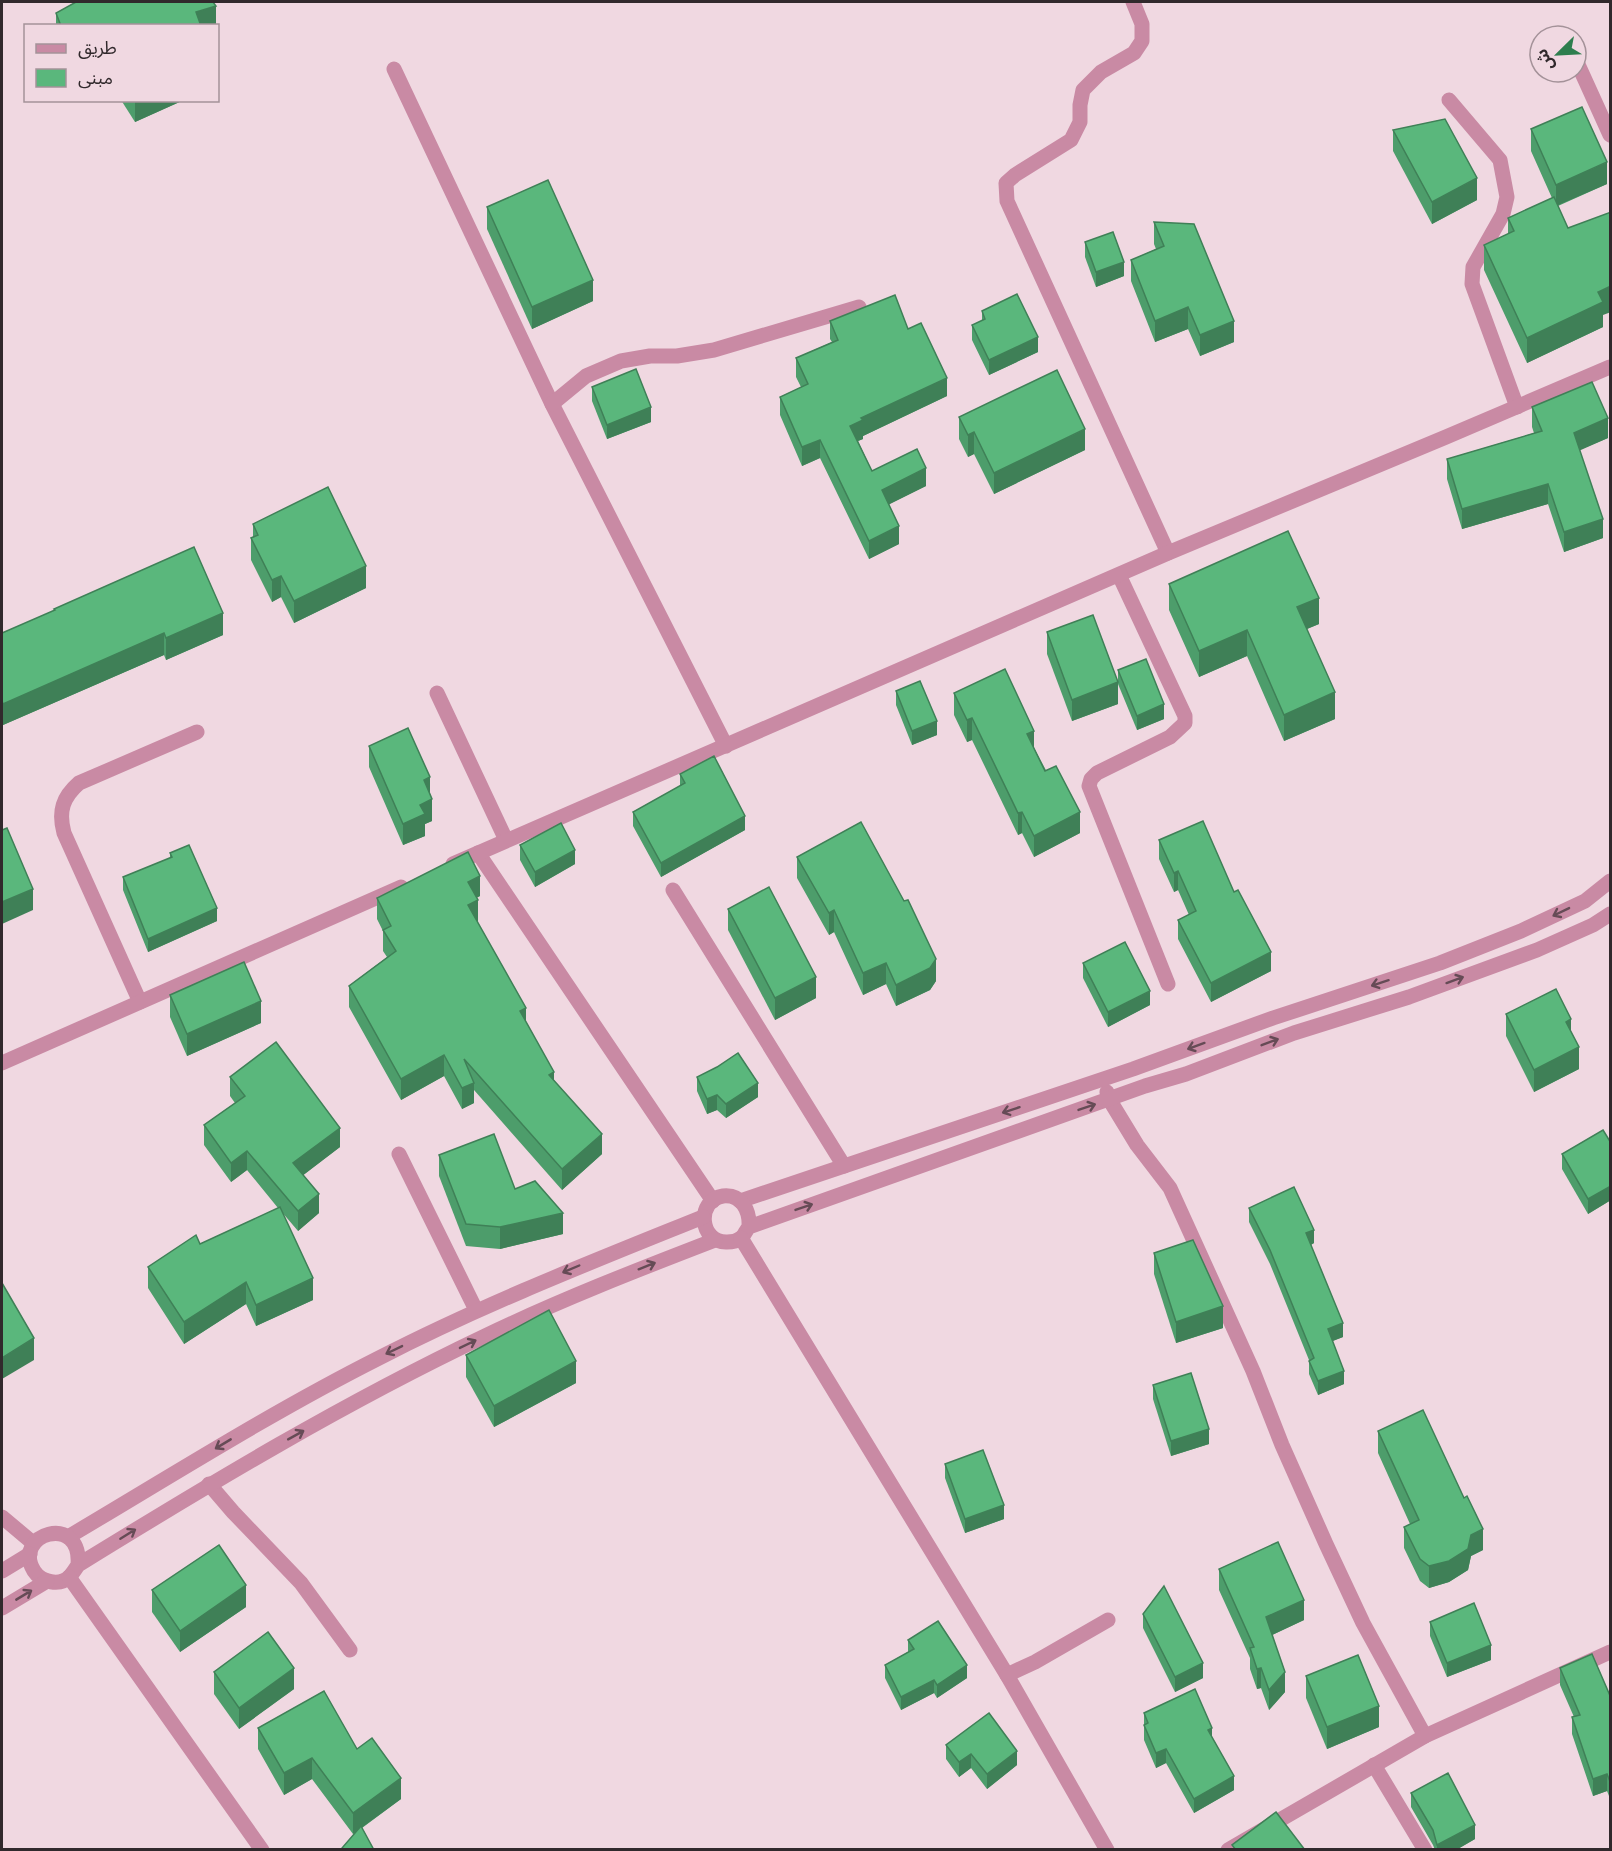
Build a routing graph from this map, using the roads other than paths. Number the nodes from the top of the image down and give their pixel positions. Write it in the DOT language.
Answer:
graph roads {
  1 [pos="1133,2"];
  2 [pos="394,69"];
  3 [pos="1587,84"];
  4 [pos="1449,100"];
  5 [pos="1611,135"];
  6 [pos="859,307"];
  7 [pos="1611,367"];
  8 [pos="552,404"];
  9 [pos="1517,407"];
  10 [pos="1168,553"];
  11 [pos="1119,575"];
  12 [pos="437,693"];
  13 [pos="197,732"];
  14 [pos="726,746"];
  15 [pos="506,840"];
  16 [pos="478,853"];
  17 [pos="434,873"];
  18 [pos="1611,881"];
  19 [pos="413,882"];
  20 [pos="673,890"];
  21 [pos="1611,914"];
  22 [pos="1168,984"];
  23 [pos="140,1002"];
  24 [pos="2,1063"];
  25 [pos="1103,1079"];
  26 [pos="1109,1099"];
  27 [pos="399,1154"];
  28 [pos="844,1166"];
  29 [pos="713,1200"];
  30 [pos="740,1201"];
  31 [pos="704,1217"];
  32 [pos="745,1233"];
  33 [pos="715,1240"];
  34 [pos="476,1310"];
  35 [pos="419,1338"];
  36 [pos="432,1362"];
  37 [pos="209,1484"];
  38 [pos="2,1517"];
  39 [pos="68,1537"];
  40 [pos="32,1549"];
  41 [pos="2,1571"];
  42 [pos="74,1571"];
  43 [pos="47,1581"];
  44 [pos="2,1608"];
  45 [pos="1108,1620"];
  46 [pos="350,1650"];
  47 [pos="1611,1652"];
  48 [pos="1007,1675"];
  49 [pos="1425,1736"];
  50 [pos="1374,1765"];
  51 [pos="262,1850"];
  52 [pos="1107,1850"];
  53 [pos="1228,1850"];
  54 [pos="1425,1850"];
  1 -- 10 [label="street"];
  2 -- 8 [label="street"];
  3 -- 5 [label="street"];
  4 -- 9 [label="street"];
  6 -- 8 [label="street"];
  7 -- 9 [label="street"];
  8 -- 14 [label="street"];
  9 -- 10 [label="street"];
  10 -- 11 [label="street"];
  11 -- 14 [label="street"];
  11 -- 22 [label="street"];
  12 -- 15 [label="street"];
  13 -- 23 [label="street"];
  14 -- 15 [label="street"];
  15 -- 16 [label="street"];
  16 -- 17 [label="street"];
  16 -- 29 [label="street"];
  18 -- 25 [label="street, one-way"];
  19 -- 23 [label="street"];
  20 -- 28 [label="street"];
  26 -- 21 [label="street, one-way"];
  23 -- 24 [label="street"];
  25 -- 26 [label="street"];
  25 -- 28 [label="street, one-way"];
  32 -- 26 [label="street, one-way"];
  26 -- 49 [label="street"];
  27 -- 34 [label="street"];
  28 -- 30 [label="street"];
  29 -- 30 [label="street"];
  29 -- 31 [label="street"];
  30 -- 32 [label="street"];
  31 -- 33 [label="street"];
  31 -- 34 [label="street, one-way"];
  32 -- 33 [label="street"];
  32 -- 48 [label="street"];
  36 -- 33 [label="street, one-way"];
  34 -- 35 [label="street"];
  35 -- 36 [label="street"];
  35 -- 39 [label="street, one-way"];
  37 -- 36 [label="street, one-way"];
  42 -- 37 [label="street, one-way"];
  37 -- 46 [label="street"];
  38 -- 40 [label="street"];
  39 -- 40 [label="street"];
  39 -- 42 [label="street"];
  40 -- 41 [label="street"];
  40 -- 43 [label="street"];
  42 -- 43 [label="street"];
  42 -- 51 [label="street"];
  44 -- 43 [label="street, one-way"];
  45 -- 48 [label="street"];
  47 -- 49 [label="street"];
  48 -- 52 [label="street"];
  49 -- 50 [label="street"];
  50 -- 53 [label="street"];
  50 -- 54 [label="street"];
}
